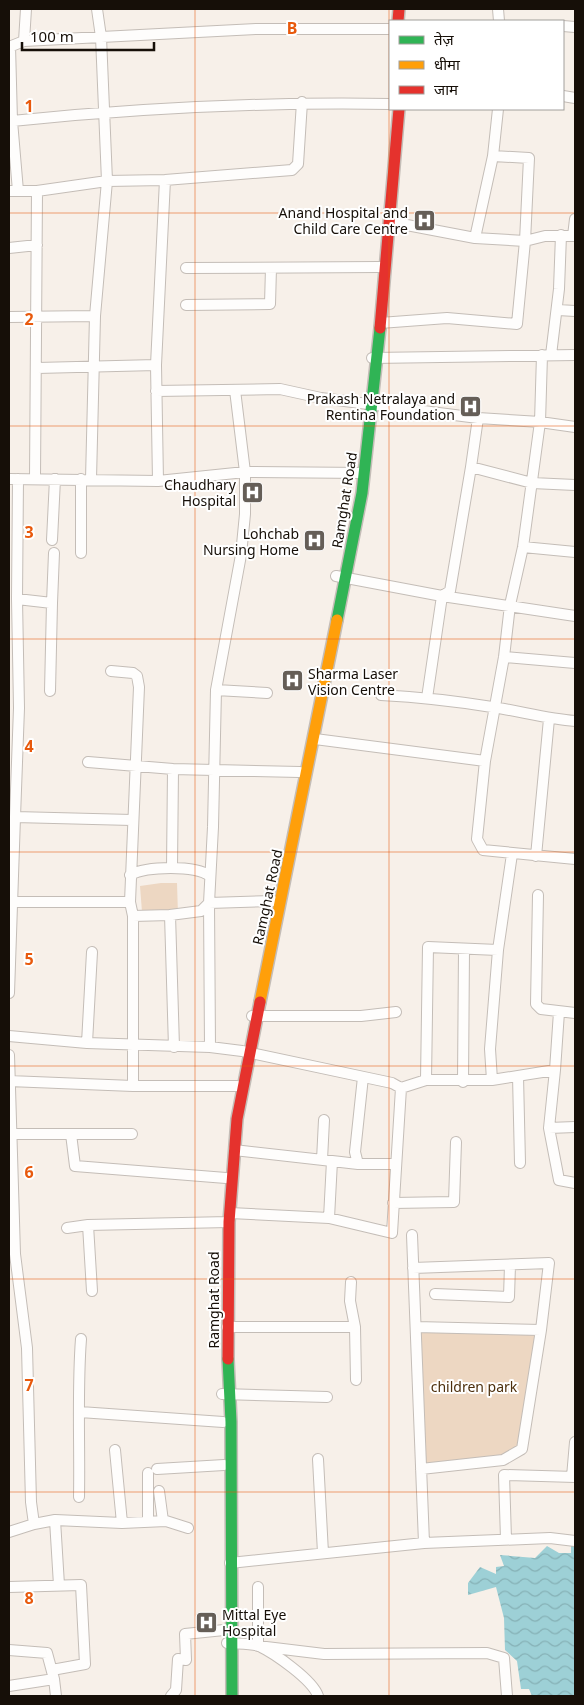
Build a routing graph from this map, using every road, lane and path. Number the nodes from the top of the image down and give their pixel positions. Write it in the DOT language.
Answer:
graph roads {
  1 [pos="26,9"];
  2 [pos="97,9"];
  3 [pos="389,29"];
  4 [pos="101,37"];
  5 [pos="24,40"];
  6 [pos="9,46"];
  7 [pos="302,102"];
  8 [pos="389,104"];
  9 [pos="392,110"];
  10 [pos="399,110"];
  11 [pos="498,110"];
  12 [pos="104,112"];
  13 [pos="10,122"];
  14 [pos="493,156"];
  15 [pos="165,180"];
  16 [pos="107,181"];
  17 [pos="14,191"];
  18 [pos="36,191"];
  19 [pos="575,219"];
  20 [pos="391,222"];
  21 [pos="561,235"];
  22 [pos="574,236"];
  23 [pos="475,238"];
  24 [pos="526,241"];
  25 [pos="37,245"];
  26 [pos="9,248"];
  27 [pos="380,267"];
  28 [pos="186,268"];
  29 [pos="271,268"];
  30 [pos="186,305"];
  31 [pos="558,310"];
  32 [pos="575,311"];
  33 [pos="37,316"];
  34 [pos="95,316"];
  35 [pos="9,317"];
  36 [pos="380,323"];
  37 [pos="547,355"];
  38 [pos="575,356"];
  39 [pos="374,358"];
  40 [pos="156,365"];
  41 [pos="94,367"];
  42 [pos="37,368"];
  43 [pos="235,390"];
  44 [pos="156,391"];
  45 [pos="368,403"];
  46 [pos="478,418"];
  47 [pos="540,422"];
  48 [pos="575,427"];
  49 [pos="470,467"];
  50 [pos="245,472"];
  51 [pos="360,473"];
  52 [pos="14,479"];
  53 [pos="35,479"];
  54 [pos="55,479"];
  55 [pos="86,479"];
  56 [pos="158,481"];
  57 [pos="532,483"];
  58 [pos="575,485"];
  59 [pos="52,540"];
  60 [pos="523,547"];
  61 [pos="575,552"];
  62 [pos="81,553"];
  63 [pos="54,554"];
  64 [pos="341,577"];
  65 [pos="442,596"];
  66 [pos="17,599"];
  67 [pos="52,603"];
  68 [pos="510,604"];
  69 [pos="575,616"];
  70 [pos="504,657"];
  71 [pos="575,663"];
  72 [pos="14,665"];
  73 [pos="111,672"];
  74 [pos="216,690"];
  75 [pos="50,691"];
  76 [pos="266,693"];
  77 [pos="381,695"];
  78 [pos="427,698"];
  79 [pos="493,707"];
  80 [pos="549,719"];
  81 [pos="575,721"];
  82 [pos="315,739"];
  83 [pos="485,761"];
  84 [pos="88,762"];
  85 [pos="136,766"];
  86 [pos="173,768"];
  87 [pos="213,769"];
  88 [pos="300,772"];
  89 [pos="15,817"];
  90 [pos="132,820"];
  91 [pos="512,854"];
  92 [pos="536,856"];
  93 [pos="575,859"];
  94 [pos="172,868"];
  95 [pos="130,875"];
  96 [pos="210,876"];
  97 [pos="538,896"];
  98 [pos="273,901"];
  99 [pos="10,902"];
  100 [pos="130,902"];
  101 [pos="209,903"];
  102 [pos="170,915"];
  103 [pos="133,916"];
  104 [pos="464,948"];
  105 [pos="498,950"];
  106 [pos="92,952"];
  107 [pos="9,993"];
  108 [pos="396,1012"];
  109 [pos="559,1012"];
  110 [pos="575,1013"];
  111 [pos="255,1016"];
  112 [pos="9,1036"];
  113 [pos="87,1043"];
  114 [pos="131,1045"];
  115 [pos="174,1046"];
  116 [pos="210,1047"];
  117 [pos="245,1053"];
  118 [pos="9,1055"];
  119 [pos="555,1070"];
  120 [pos="518,1076"];
  121 [pos="363,1077"];
  122 [pos="426,1080"];
  123 [pos="492,1080"];
  124 [pos="10,1081"];
  125 [pos="463,1082"];
  126 [pos="132,1086"];
  127 [pos="237,1086"];
  128 [pos="401,1088"];
  129 [pos="324,1120"];
  130 [pos="549,1128"];
  131 [pos="575,1128"];
  132 [pos="9,1134"];
  133 [pos="71,1134"];
  134 [pos="132,1134"];
  135 [pos="456,1142"];
  136 [pos="234,1150"];
  137 [pos="327,1161"];
  138 [pos="520,1163"];
  139 [pos="358,1164"];
  140 [pos="395,1164"];
  141 [pos="226,1178"];
  142 [pos="575,1183"];
  143 [pos="393,1203"];
  144 [pos="328,1218"];
  145 [pos="227,1219"];
  146 [pos="88,1225"];
  147 [pos="67,1228"];
  148 [pos="412,1235"];
  149 [pos="510,1265"];
  150 [pos="413,1268"];
  151 [pos="351,1282"];
  152 [pos="92,1292"];
  153 [pos="435,1294"];
  154 [pos="227,1326"];
  155 [pos="416,1327"];
  156 [pos="355,1328"];
  157 [pos="541,1330"];
  158 [pos="80,1339"];
  159 [pos="356,1380"];
  160 [pos="226,1394"];
  161 [pos="327,1397"];
  162 [pos="80,1412"];
  163 [pos="223,1422"];
  164 [pos="575,1442"];
  165 [pos="115,1450"];
  166 [pos="318,1459"];
  167 [pos="224,1466"];
  168 [pos="421,1469"];
  169 [pos="574,1477"];
  170 [pos="159,1491"];
  171 [pos="79,1497"];
  172 [pos="227,1518"];
  173 [pos="55,1520"];
  174 [pos="162,1521"];
  175 [pos="148,1522"];
  176 [pos="122,1523"];
  177 [pos="34,1524"];
  178 [pos="188,1528"];
  179 [pos="9,1532"];
  180 [pos="506,1539"];
  181 [pos="575,1541"];
  182 [pos="424,1543"];
  183 [pos="323,1553"];
  184 [pos="230,1563"];
  185 [pos="58,1585"];
  186 [pos="9,1587"];
  187 [pos="258,1587"];
  188 [pos="224,1630"];
  189 [pos="228,1644"];
  190 [pos="258,1646"];
  191 [pos="9,1650"];
  192 [pos="53,1674"];
  193 [pos="9,1686"];
  194 [pos="56,1696"];
  195 [pos="171,1696"];
  196 [pos="224,1696"];
  197 [pos="232,1696"];
  198 [pos="318,1696"];
  199 [pos="507,1696"];
  1 -- 5 [label="street"];
  2 -- 4 [label="street"];
  3 -- 4 [label="street"];
  4 -- 5 [label="street"];
  4 -- 12 [label="street"];
  5 -- 6 [label="street"];
  6 -- 13 [label="street"];
  7 -- 8 [label="street"];
  7 -- 12 [label="street"];
  7 -- 15 [label="street"];
  9 -- 27 [label="main road, Ramghat Road"];
  10 -- 20 [label="main road, Ramghat Road"];
  11 -- 14 [label="street"];
  12 -- 13 [label="street"];
  12 -- 16 [label="street"];
  13 -- 17 [label="street"];
  14 -- 23 [label="street"];
  14 -- 24 [label="street"];
  15 -- 16 [label="street"];
  15 -- 40 [label="street"];
  16 -- 18 [label="street"];
  16 -- 34 [label="street"];
  17 -- 18 [label="street"];
  18 -- 25 [label="street"];
  19 -- 22 [label="street"];
  20 -- 23 [label="street"];
  20 -- 36 [label="main road, Ramghat Road"];
  21 -- 22 [label="street"];
  21 -- 24 [label="street"];
  21 -- 31 [label="street"];
  23 -- 24 [label="street"];
  24 -- 36 [label="street"];
  25 -- 26 [label="street"];
  25 -- 33 [label="street"];
  27 -- 29 [label="street"];
  27 -- 39 [label="main road, Ramghat Road"];
  28 -- 29 [label="street"];
  29 -- 30 [label="street"];
  31 -- 32 [label="street"];
  31 -- 37 [label="street"];
  33 -- 34 [label="street"];
  33 -- 35 [label="street"];
  33 -- 42 [label="street"];
  34 -- 41 [label="street"];
  36 -- 39 [label="main road, Ramghat Road"];
  37 -- 38 [label="street"];
  37 -- 39 [label="street"];
  37 -- 47 [label="street"];
  39 -- 45 [label="main road, Ramghat Road"];
  40 -- 41 [label="street"];
  40 -- 44 [label="street"];
  41 -- 42 [label="street"];
  41 -- 55 [label="street"];
  42 -- 53 [label="street"];
  43 -- 44 [label="street"];
  43 -- 45 [label="street"];
  43 -- 50 [label="street"];
  44 -- 56 [label="street"];
  45 -- 46 [label="street"];
  45 -- 51 [label="main road, Ramghat Road"];
  46 -- 47 [label="street"];
  46 -- 49 [label="street"];
  47 -- 48 [label="street"];
  47 -- 57 [label="street"];
  49 -- 57 [label="street"];
  49 -- 65 [label="street"];
  50 -- 51 [label="street"];
  50 -- 56 [label="street"];
  50 -- 74 [label="street"];
  51 -- 64 [label="main road, Ramghat Road"];
  52 -- 53 [label="street"];
  52 -- 66 [label="street"];
  53 -- 54 [label="street"];
  54 -- 55 [label="street"];
  54 -- 59 [label="street"];
  55 -- 56 [label="street"];
  55 -- 62 [label="street"];
  57 -- 58 [label="street"];
  57 -- 60 [label="street"];
  60 -- 61 [label="street"];
  60 -- 68 [label="street"];
  63 -- 67 [label="street"];
  64 -- 65 [label="street"];
  64 -- 82 [label="main road, Ramghat Road"];
  64 -- 88 [label="main road, Ramghat Road"];
  65 -- 68 [label="street"];
  65 -- 78 [label="street"];
  66 -- 67 [label="street"];
  66 -- 72 [label="street"];
  67 -- 75 [label="street"];
  68 -- 69 [label="street"];
  68 -- 70 [label="street"];
  70 -- 71 [label="street"];
  70 -- 79 [label="street"];
  72 -- 89 [label="street"];
  73 -- 85 [label="street"];
  74 -- 76 [label="street"];
  74 -- 87 [label="street"];
  77 -- 78 [label="street"];
  78 -- 79 [label="street"];
  79 -- 80 [label="street"];
  79 -- 83 [label="street"];
  80 -- 81 [label="street"];
  80 -- 92 [label="street"];
  82 -- 83 [label="street"];
  82 -- 111 [label="main road, Ramghat Road"];
  83 -- 91 [label="street"];
  84 -- 85 [label="street"];
  85 -- 86 [label="street"];
  85 -- 90 [label="street"];
  86 -- 87 [label="street"];
  86 -- 94 [label="street"];
  87 -- 88 [label="street"];
  87 -- 96 [label="street"];
  88 -- 98 [label="main road, Ramghat Road"];
  89 -- 90 [label="street"];
  89 -- 99 [label="street"];
  90 -- 95 [label="street"];
  91 -- 92 [label="street"];
  91 -- 105 [label="street"];
  92 -- 93 [label="street"];
  94 -- 95 [label="street"];
  94 -- 96 [label="street"];
  95 -- 100 [label="street"];
  96 -- 101 [label="street"];
  97 -- 109 [label="street"];
  98 -- 101 [label="street"];
  98 -- 111 [label="main road, Ramghat Road"];
  99 -- 100 [label="street"];
  99 -- 107 [label="street"];
  100 -- 103 [label="street"];
  101 -- 102 [label="street"];
  101 -- 116 [label="street"];
  102 -- 103 [label="street"];
  102 -- 115 [label="street"];
  103 -- 114 [label="street"];
  104 -- 105 [label="street"];
  104 -- 122 [label="street"];
  104 -- 125 [label="street"];
  105 -- 123 [label="street"];
  106 -- 113 [label="street"];
  108 -- 111 [label="street"];
  109 -- 110 [label="street"];
  109 -- 119 [label="street"];
  111 -- 117 [label="main road, Ramghat Road"];
  112 -- 113 [label="street"];
  113 -- 114 [label="street"];
  114 -- 115 [label="street"];
  114 -- 126 [label="street"];
  115 -- 116 [label="street"];
  116 -- 117 [label="street"];
  117 -- 121 [label="street"];
  117 -- 127 [label="main road, Ramghat Road"];
  117 -- 136 [label="main road, Ramghat Road"];
  118 -- 124 [label="street"];
  119 -- 120 [label="street"];
  119 -- 130 [label="street"];
  120 -- 123 [label="street"];
  120 -- 138 [label="street"];
  121 -- 128 [label="street"];
  121 -- 139 [label="street"];
  122 -- 125 [label="street"];
  122 -- 128 [label="street"];
  123 -- 125 [label="street"];
  124 -- 126 [label="street"];
  124 -- 132 [label="street"];
  126 -- 127 [label="street"];
  127 -- 141 [label="main road, Ramghat Road"];
  128 -- 140 [label="street"];
  129 -- 137 [label="street"];
  130 -- 131 [label="street"];
  130 -- 142 [label="street"];
  132 -- 133 [label="street"];
  132 -- 177 [label="street"];
  133 -- 134 [label="street"];
  133 -- 141 [label="street"];
  135 -- 143 [label="street"];
  136 -- 137 [label="street"];
  136 -- 145 [label="main road, Ramghat Road"];
  137 -- 139 [label="street"];
  137 -- 144 [label="street"];
  139 -- 140 [label="street"];
  140 -- 143 [label="street"];
  141 -- 145 [label="main road, Ramghat Road"];
  143 -- 144 [label="street"];
  144 -- 145 [label="street"];
  145 -- 146 [label="street"];
  145 -- 154 [label="main road, Ramghat Road"];
  145 -- 160 [label="main road, Ramghat Road"];
  146 -- 147 [label="street"];
  146 -- 152 [label="street"];
  148 -- 150 [label="street"];
  149 -- 150 [label="street"];
  149 -- 153 [label="street"];
  149 -- 157 [label="street"];
  150 -- 155 [label="street"];
  151 -- 156 [label="street"];
  154 -- 156 [label="street"];
  154 -- 160 [label="main road, Ramghat Road"];
  155 -- 157 [label="street"];
  155 -- 168 [label="street"];
  156 -- 159 [label="street"];
  157 -- 168 [label="street"];
  158 -- 162 [label="street"];
  160 -- 161 [label="street"];
  160 -- 163 [label="main road, Ramghat Road"];
  160 -- 172 [label="main road, Ramghat Road"];
  162 -- 163 [label="street"];
  162 -- 171 [label="street"];
  163 -- 167 [label="main road, Ramghat Road"];
  164 -- 169 [label="street"];
  165 -- 176 [label="street"];
  166 -- 183 [label="street"];
  167 -- 172 [label="main road, Ramghat Road"];
  167 -- 175 [label="street"];
  168 -- 182 [label="street"];
  169 -- 180 [label="street"];
  170 -- 174 [label="street"];
  172 -- 184 [label="main road, Ramghat Road"];
  172 -- 188 [label="main road, Ramghat Road"];
  173 -- 176 [label="street"];
  173 -- 177 [label="street"];
  173 -- 185 [label="street"];
  174 -- 175 [label="street"];
  174 -- 178 [label="street"];
  175 -- 176 [label="street"];
  177 -- 179 [label="street"];
  180 -- 181 [label="street"];
  180 -- 182 [label="street"];
  182 -- 183 [label="street"];
  183 -- 184 [label="street"];
  184 -- 189 [label="main road, Ramghat Road"];
  185 -- 186 [label="street"];
  185 -- 192 [label="street"];
  187 -- 190 [label="street"];
  188 -- 189 [label="main road, Ramghat Road"];
  188 -- 195 [label="street"];
  189 -- 190 [label="street"];
  189 -- 196 [label="main road, Ramghat Road"];
  189 -- 197 [label="main road, Ramghat Road"];
  190 -- 198 [label="street"];
  190 -- 199 [label="street"];
  191 -- 192 [label="street"];
  192 -- 193 [label="street"];
  192 -- 194 [label="street"];
}
